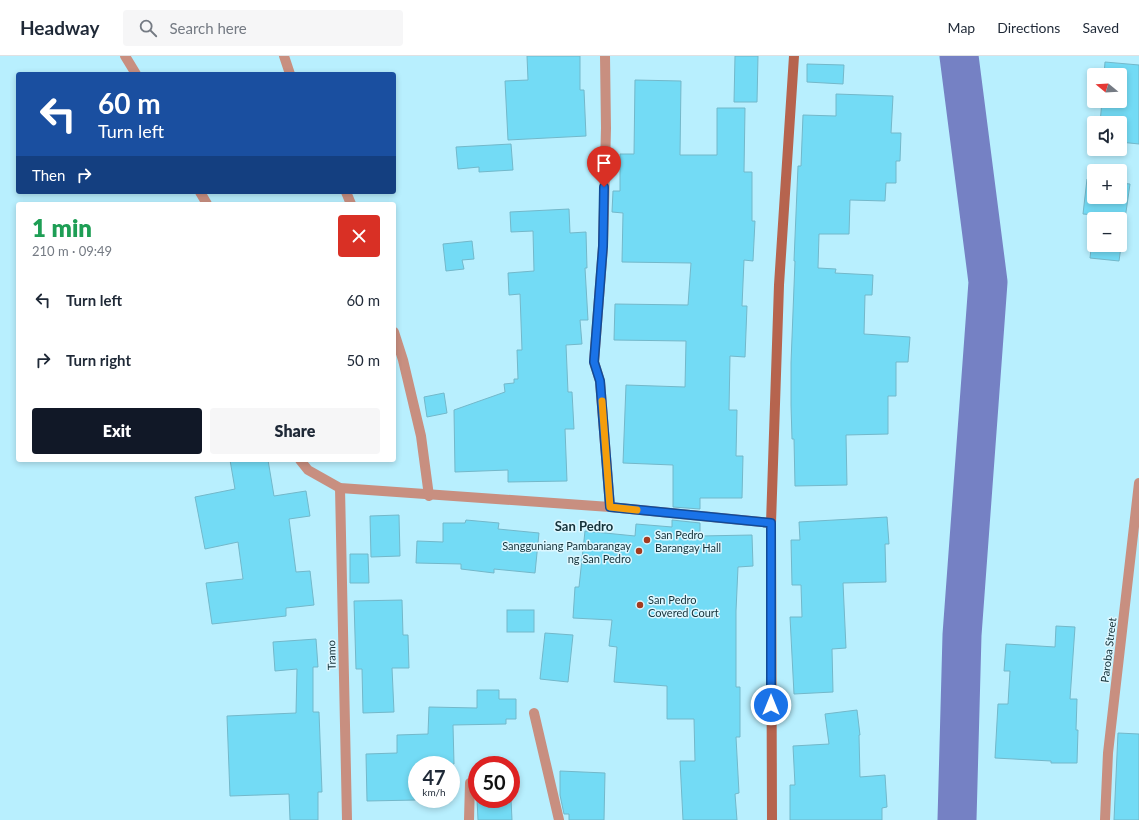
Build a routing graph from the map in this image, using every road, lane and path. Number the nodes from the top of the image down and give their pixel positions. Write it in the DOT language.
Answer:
graph roads {
  1 [pos="125,56"];
  2 [pos="284,56"];
  3 [pos="604,56"];
  4 [pos="794,56"];
  5 [pos="135,72"];
  6 [pos="289,72"];
  7 [pos="396,338"];
  8 [pos="302,462"];
  9 [pos="1139,483"];
  10 [pos="340,488"];
  11 [pos="429,496"];
  12 [pos="610,507"];
  13 [pos="771,523"];
  14 [pos="534,713"];
  15 [pos="469,808"];
  16 [pos="347,820"];
  17 [pos="469,820"];
  18 [pos="559,820"];
  19 [pos="772,820"];
  20 [pos="1105,820"];
  1 -- 5 [label="street"];
  2 -- 6 [label="street"];
  3 -- 12 [label="street"];
  4 -- 13 [label="main road"];
  7 -- 11 [label="street"];
  8 -- 10 [label="street"];
  9 -- 20 [label="street, Paroba Street"];
  10 -- 11 [label="street"];
  10 -- 16 [label="street, Tramo"];
  11 -- 12 [label="street"];
  12 -- 13 [label="street"];
  13 -- 19 [label="main road"];
  14 -- 18 [label="street"];
  15 -- 17 [label="street"];
}
